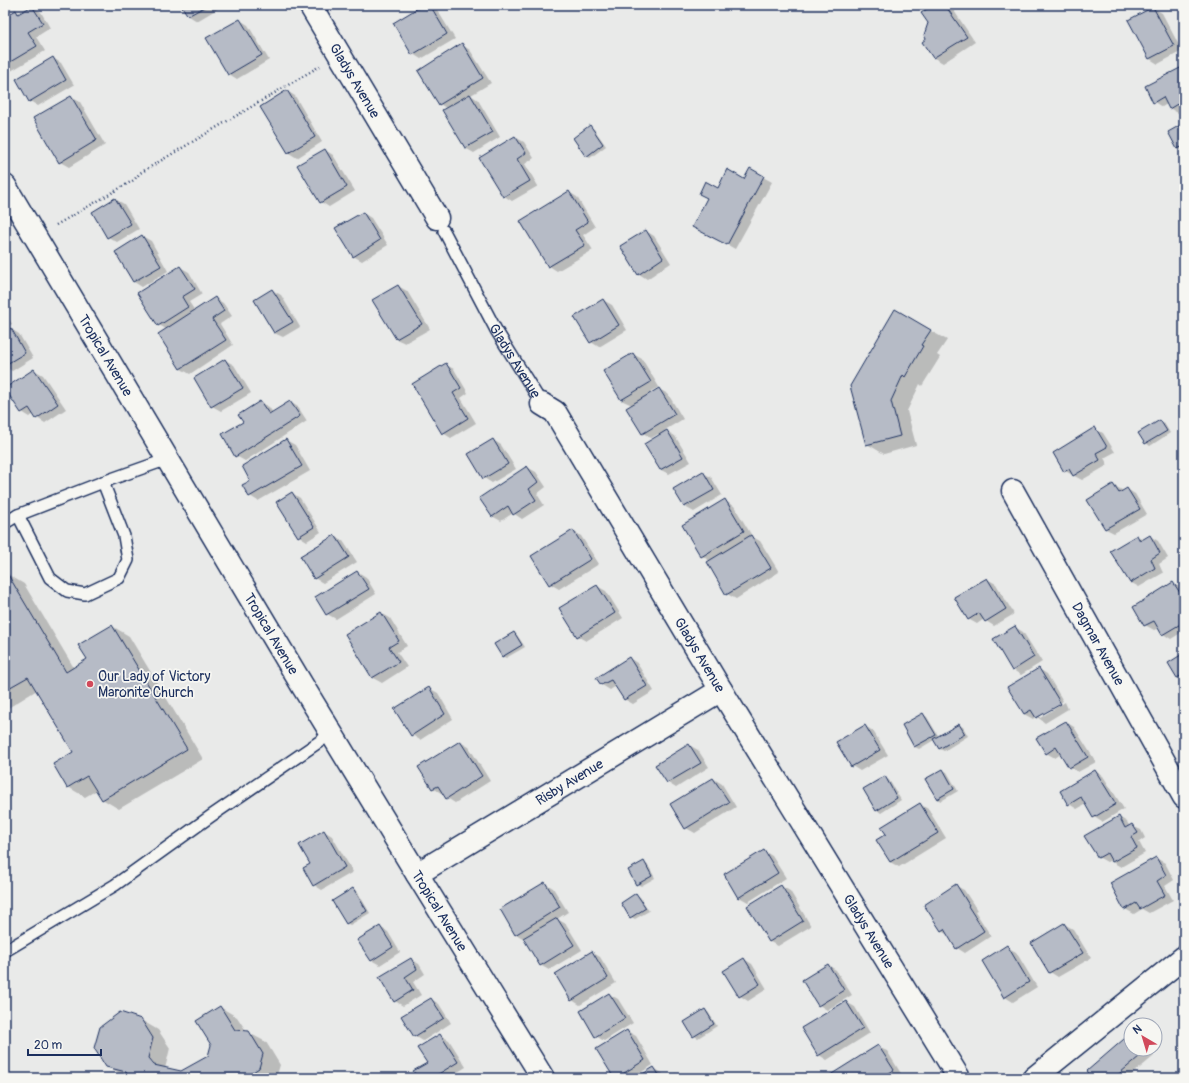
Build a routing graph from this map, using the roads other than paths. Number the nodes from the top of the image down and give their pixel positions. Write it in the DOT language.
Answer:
graph roads {
  1 [pos="310,5"];
  2 [pos="5,186"];
  3 [pos="440,224"];
  4 [pos="542,404"];
  5 [pos="168,459"];
  6 [pos="103,482"];
  7 [pos="1013,491"];
  8 [pos="18,515"];
  9 [pos="5,523"];
  10 [pos="721,690"];
  11 [pos="332,733"];
  12 [pos="1184,797"];
  13 [pos="417,874"];
  14 [pos="5,951"];
  15 [pos="1184,957"];
  16 [pos="543,1078"];
  17 [pos="959,1078"];
  18 [pos="1034,1078"];
  1 -- 3 [label="street, Gladys Avenue"];
  2 -- 5 [label="street, Tropical Avenue"];
  3 -- 4 [label="lane, Gladys Avenue"];
  4 -- 10 [label="street, Gladys Avenue"];
  5 -- 6 [label="lane"];
  5 -- 11 [label="street, Tropical Avenue"];
  6 -- 8 [label="lane"];
  6 -- 8 [label="lane"];
  7 -- 12 [label="street, Dagmar Avenue"];
  8 -- 9 [label="lane"];
  10 -- 13 [label="street, Risby Avenue"];
  10 -- 17 [label="street, Gladys Avenue"];
  11 -- 13 [label="street, Tropical Avenue"];
  11 -- 14 [label="lane"];
  13 -- 16 [label="street, Tropical Avenue"];
  15 -- 18 [label="street"];
}
